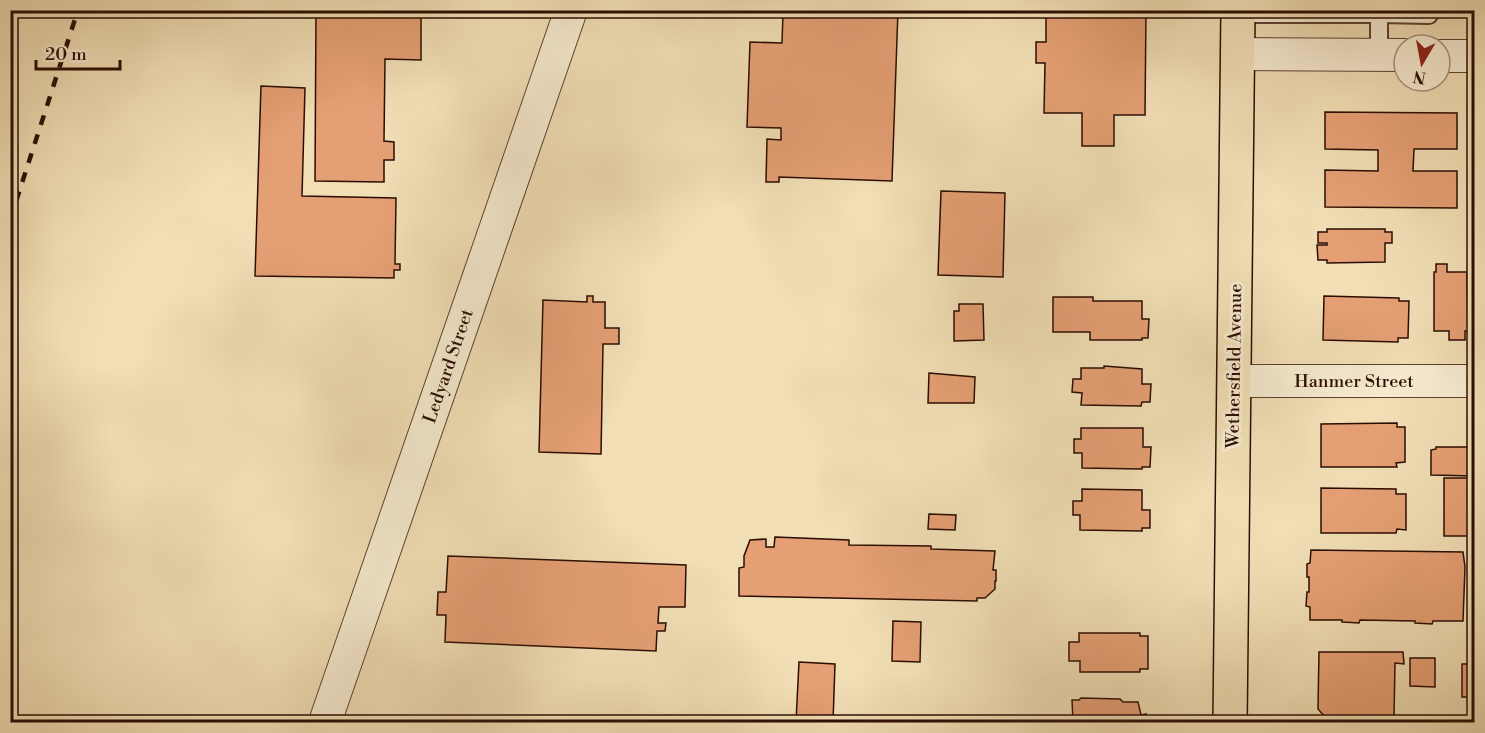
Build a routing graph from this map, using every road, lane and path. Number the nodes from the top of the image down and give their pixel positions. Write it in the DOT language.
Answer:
graph roads {
  1 [pos="571,10"];
  2 [pos="1429,10"];
  3 [pos="1238,12"];
  4 [pos="1292,12"];
  5 [pos="1347,13"];
  6 [pos="1379,14"];
  7 [pos="1238,54"];
  8 [pos="1392,55"];
  9 [pos="1452,56"];
  10 [pos="1474,56"];
  11 [pos="1234,381"];
  12 [pos="1474,381"];
  13 [pos="325,723"];
  14 [pos="1230,723"];
  1 -- 13 [label="street, Ledyard Street"];
  2 -- 6 [label="lane"];
  3 -- 4 [label="lane"];
  3 -- 7 [label="main road, Wethersfield Avenue"];
  4 -- 5 [label="lane"];
  5 -- 6 [label="lane"];
  6 -- 8 [label="lane"];
  7 -- 8 [label="street"];
  7 -- 11 [label="main road, Wethersfield Avenue"];
  9 -- 10 [label="street"];
  11 -- 12 [label="street, Hanmer Street"];
  11 -- 14 [label="main road, Wethersfield Avenue"];
}
